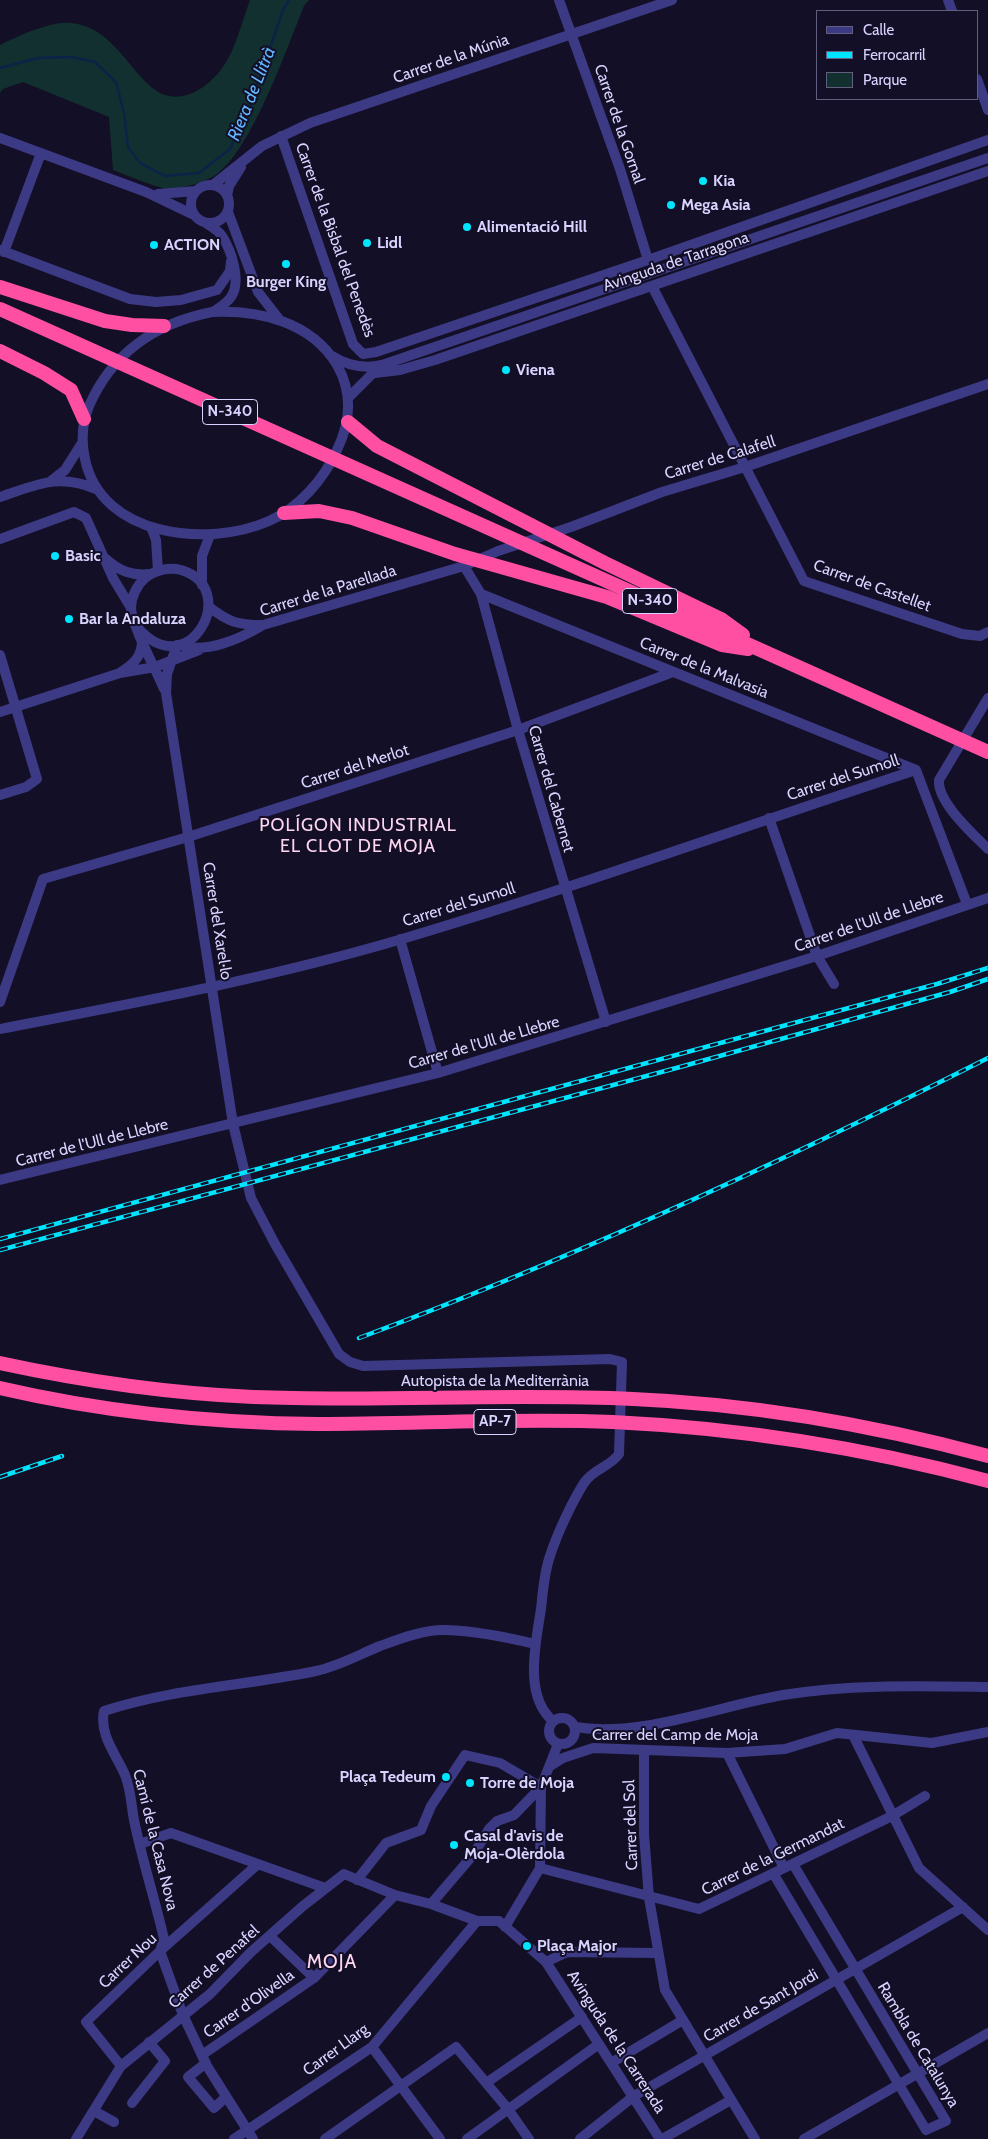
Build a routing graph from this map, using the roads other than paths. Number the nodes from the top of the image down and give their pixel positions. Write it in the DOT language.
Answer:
graph roads {
  1 [pos="559,0"];
  2 [pos="672,0"];
  3 [pos="571,34"];
  4 [pos="978,82"];
  5 [pos="988,110"];
  6 [pos="281,136"];
  7 [pos="0,138"];
  8 [pos="988,140"];
  9 [pos="41,153"];
  10 [pos="988,158"];
  11 [pos="246,160"];
  12 [pos="988,171"];
  13 [pos="213,185"];
  14 [pos="196,191"];
  15 [pos="146,192"];
  16 [pos="227,196"];
  17 [pos="228,212"];
  18 [pos="194,215"];
  19 [pos="206,223"];
  20 [pos="2,251"];
  21 [pos="648,260"];
  22 [pos="231,261"];
  23 [pos="652,286"];
  24 [pos="0,287"];
  25 [pos="0,309"];
  26 [pos="212,312"];
  27 [pos="280,320"];
  28 [pos="164,326"];
  29 [pos="445,329"];
  30 [pos="0,351"];
  31 [pos="363,354"];
  32 [pos="331,356"];
  33 [pos="356,366"];
  34 [pos="382,366"];
  35 [pos="371,373"];
  36 [pos="988,384"];
  37 [pos="349,397"];
  38 [pos="84,419"];
  39 [pos="348,422"];
  40 [pos="83,441"];
  41 [pos="745,468"];
  42 [pos="50,481"];
  43 [pos="96,489"];
  44 [pos="0,498"];
  45 [pos="284,513"];
  46 [pos="151,527"];
  47 [pos="210,535"];
  48 [pos="0,539"];
  49 [pos="104,557"];
  50 [pos="464,566"];
  51 [pos="154,573"];
  52 [pos="202,585"];
  53 [pos="482,594"];
  54 [pos="209,607"];
  55 [pos="131,608"];
  56 [pos="263,625"];
  57 [pos="138,628"];
  58 [pos="987,633"];
  59 [pos="142,638"];
  60 [pos="178,645"];
  61 [pos="202,649"];
  62 [pos="766,651"];
  63 [pos="0,655"];
  64 [pos="170,661"];
  65 [pos="155,667"];
  66 [pos="673,672"];
  67 [pos="120,673"];
  68 [pos="166,693"];
  69 [pos="988,698"];
  70 [pos="17,707"];
  71 [pos="0,712"];
  72 [pos="518,730"];
  73 [pos="988,752"];
  74 [pos="916,770"];
  75 [pos="0,795"];
  76 [pos="769,818"];
  77 [pos="188,837"];
  78 [pos="988,850"];
  79 [pos="564,888"];
  80 [pos="988,898"];
  81 [pos="967,904"];
  82 [pos="400,939"];
  83 [pos="817,956"];
  84 [pos="834,984"];
  85 [pos="212,988"];
  86 [pos="0,1002"];
  87 [pos="606,1022"];
  88 [pos="0,1029"];
  89 [pos="438,1073"];
  90 [pos="233,1124"];
  91 [pos="0,1180"];
  92 [pos="0,1363"];
  93 [pos="0,1388"];
  94 [pos="988,1456"];
  95 [pos="988,1481"];
  96 [pos="535,1644"];
  97 [pos="988,1687"];
  98 [pos="553,1722"];
  99 [pos="575,1727"];
  100 [pos="988,1732"];
  101 [pos="853,1735"];
  102 [pos="563,1744"];
  103 [pos="644,1750"];
  104 [pos="581,1751"];
  105 [pos="728,1753"];
  106 [pos="550,1766"];
  107 [pos="541,1786"];
  108 [pos="925,1796"];
  109 [pos="892,1816"];
  110 [pos="140,1844"];
  111 [pos="258,1864"];
  112 [pos="789,1866"];
  113 [pos="540,1868"];
  114 [pos="773,1874"];
  115 [pos="357,1880"];
  116 [pos="325,1888"];
  117 [pos="395,1895"];
  118 [pos="649,1898"];
  119 [pos="431,1904"];
  120 [pos="963,1907"];
  121 [pos="477,1921"];
  122 [pos="506,1927"];
  123 [pos="988,1930"];
  124 [pos="271,1936"];
  125 [pos="160,1950"];
  126 [pos="658,1953"];
  127 [pos="546,1962"];
  128 [pos="856,1969"];
  129 [pos="314,1978"];
  130 [pos="836,1980"];
  131 [pos="183,2015"];
  132 [pos="582,2017"];
  133 [pos="683,2020"];
  134 [pos="988,2033"];
  135 [pos="149,2042"];
  136 [pos="599,2044"];
  137 [pos="372,2047"];
  138 [pos="704,2056"];
  139 [pos="204,2060"];
  140 [pos="611,2063"];
  141 [pos="121,2066"];
  142 [pos="918,2074"];
  143 [pos="486,2083"];
  144 [pos="401,2085"];
  145 [pos="899,2085"];
  146 [pos="634,2096"];
  147 [pos="226,2097"];
  148 [pos="731,2100"];
  149 [pos="132,2104"];
  150 [pos="508,2109"];
  151 [pos="94,2111"];
  152 [pos="114,2122"];
  153 [pos="247,2129"];
  154 [pos="77,2138"];
  155 [pos="234,2139"];
  156 [pos="253,2139"];
  157 [pos="326,2139"];
  158 [pos="440,2139"];
  159 [pos="467,2139"];
  160 [pos="529,2139"];
  161 [pos="580,2139"];
  162 [pos="661,2139"];
  163 [pos="755,2139"];
  164 [pos="804,2139"];
  1 -- 3 [label="street, Carrer de la Gornal"];
  2 -- 3 [label="street, Carrer de la Múnia"];
  3 -- 6 [label="street, Carrer de la Múnia"];
  3 -- 21 [label="street, Carrer de la Gornal"];
  4 -- 5 [label="street"];
  6 -- 11 [label="street, Carrer de la Múnia"];
  6 -- 31 [label="street, Carrer de la Bisbal del Penedès"];
  7 -- 9 [label="street"];
  8 -- 21 [label="street, Avinguda de Tarragona"];
  9 -- 15 [label="street"];
  9 -- 20 [label="street"];
  10 -- 34 [label="street, Avinguda de Tarragona"];
  11 -- 13 [label="street, Carrer de la Múnia"];
  11 -- 16 [label="street, Carrer de la Múnia"];
  12 -- 23 [label="street, Avinguda de Tarragona"];
  13 -- 14 [label="street"];
  13 -- 16 [label="street"];
  14 -- 15 [label="street"];
  14 -- 18 [label="street"];
  15 -- 18 [label="street"];
  16 -- 17 [label="street"];
  17 -- 19 [label="street"];
  17 -- 27 [label="street"];
  18 -- 19 [label="street"];
  19 -- 22 [label="street"];
  20 -- 22 [label="street"];
  21 -- 29 [label="street, Avinguda de Tarragona"];
  22 -- 26 [label="street"];
  23 -- 35 [label="street, Avinguda de Tarragona"];
  23 -- 41 [label="street, Carrer de Castellet"];
  24 -- 28 [label="highway"];
  25 -- 62 [label="highway, N-340"];
  26 -- 27 [label="street"];
  26 -- 28 [label="street"];
  27 -- 32 [label="street"];
  28 -- 38 [label="street"];
  29 -- 31 [label="street, Avinguda de Tarragona"];
  29 -- 33 [label="street, Avinguda de Tarragona"];
  30 -- 38 [label="highway"];
  32 -- 33 [label="street, Avinguda de Tarragona"];
  32 -- 37 [label="street"];
  33 -- 34 [label="street, Avinguda de Tarragona"];
  34 -- 35 [label="street, Avinguda de Tarragona"];
  35 -- 37 [label="street, Avinguda de Tarragona"];
  36 -- 41 [label="street, Carrer de Calafell"];
  37 -- 39 [label="street"];
  38 -- 40 [label="street"];
  39 -- 45 [label="street"];
  39 -- 62 [label="highway"];
  40 -- 42 [label="street"];
  40 -- 43 [label="street"];
  41 -- 50 [label="street, Carrer de Calafell"];
  41 -- 58 [label="street, Carrer de Castellet"];
  42 -- 43 [label="street"];
  42 -- 44 [label="street"];
  43 -- 46 [label="street"];
  45 -- 47 [label="street"];
  45 -- 62 [label="highway"];
  46 -- 47 [label="street"];
  46 -- 51 [label="street"];
  47 -- 52 [label="street"];
  48 -- 49 [label="street"];
  49 -- 51 [label="street"];
  49 -- 55 [label="street"];
  50 -- 53 [label="street, Carrer del Cabernet"];
  50 -- 56 [label="street, Carrer de la Parellada"];
  51 -- 52 [label="street"];
  51 -- 55 [label="street"];
  52 -- 54 [label="street"];
  53 -- 66 [label="street, Carrer de la Malvasia"];
  53 -- 72 [label="street, Carrer del Cabernet"];
  54 -- 56 [label="street"];
  54 -- 60 [label="street"];
  55 -- 57 [label="street"];
  56 -- 61 [label="street, Carrer de la Parellada"];
  57 -- 59 [label="street"];
  57 -- 60 [label="street"];
  59 -- 65 [label="street"];
  59 -- 67 [label="street, Carrer de la Parellada"];
  60 -- 61 [label="street, Carrer de la Parellada"];
  60 -- 64 [label="street"];
  61 -- 64 [label="street, Carrer de la Parellada"];
  62 -- 73 [label="highway, N-340"];
  63 -- 70 [label="street"];
  64 -- 65 [label="street, Carrer de la Parellada"];
  64 -- 68 [label="street"];
  65 -- 67 [label="street, Carrer de la Parellada"];
  65 -- 68 [label="street"];
  66 -- 72 [label="street, Carrer del Merlot"];
  66 -- 74 [label="street, Carrer de la Malvasia"];
  67 -- 70 [label="street, Carrer de la Parellada"];
  68 -- 77 [label="street, Carrer del Xarel·lo"];
  69 -- 78 [label="street"];
  70 -- 71 [label="street, Carrer de la Parellada"];
  70 -- 75 [label="street"];
  72 -- 77 [label="street, Carrer del Merlot"];
  72 -- 79 [label="street, Carrer del Cabernet"];
  74 -- 76 [label="street, Carrer del Sumoll"];
  74 -- 81 [label="street"];
  76 -- 79 [label="street, Carrer del Sumoll"];
  76 -- 83 [label="street"];
  77 -- 85 [label="street, Carrer del Xarel·lo"];
  77 -- 86 [label="street, Carrer del Merlot"];
  79 -- 82 [label="street, Carrer del Sumoll"];
  79 -- 87 [label="street, Carrer del Cabernet"];
  80 -- 81 [label="street, Carrer de l'Ull de Llebre"];
  81 -- 83 [label="street, Carrer de l'Ull de Llebre"];
  82 -- 85 [label="street, Carrer del Sumoll"];
  82 -- 89 [label="street"];
  83 -- 84 [label="street"];
  83 -- 87 [label="street, Carrer de l'Ull de Llebre"];
  85 -- 88 [label="street, Carrer del Sumoll"];
  85 -- 90 [label="street, Carrer del Xarel·lo"];
  87 -- 89 [label="street, Carrer de l'Ull de Llebre"];
  89 -- 90 [label="street, Carrer de l'Ull de Llebre"];
  90 -- 91 [label="street, Carrer de l'Ull de Llebre"];
  90 -- 96 [label="street, Carrer del Xarel·lo"];
  92 -- 94 [label="highway, Autopista de la Mediterrània / AP-7"];
  93 -- 95 [label="highway, AP-7"];
  96 -- 98 [label="street"];
  96 -- 110 [label="street, Camí de la Casa Nova"];
  97 -- 99 [label="street"];
  98 -- 99 [label="street"];
  98 -- 102 [label="street"];
  99 -- 102 [label="street"];
  100 -- 101 [label="street, Carrer del Camp de Moja"];
  101 -- 105 [label="street, Carrer del Camp de Moja"];
  101 -- 109 [label="street"];
  102 -- 104 [label="street, Carrer del Camp de Moja"];
  102 -- 106 [label="street"];
  103 -- 104 [label="street, Carrer del Camp de Moja"];
  103 -- 105 [label="street, Carrer del Camp de Moja"];
  103 -- 118 [label="street, Carrer del Sol"];
  104 -- 106 [label="street"];
  105 -- 112 [label="street, Rambla de Catalunya"];
  106 -- 107 [label="street"];
  107 -- 113 [label="street"];
  107 -- 115 [label="street"];
  107 -- 119 [label="street"];
  108 -- 109 [label="street, Carrer de la Germandat"];
  109 -- 112 [label="street, Carrer de la Germandat"];
  109 -- 120 [label="street"];
  110 -- 111 [label="street"];
  110 -- 125 [label="street, Camí de la Casa Nova"];
  111 -- 116 [label="street"];
  111 -- 125 [label="street, Carrer Nou"];
  112 -- 114 [label="street, Carrer de la Germandat"];
  112 -- 128 [label="street, Rambla de Catalunya"];
  113 -- 118 [label="street, Carrer de la Germandat"];
  113 -- 122 [label="street"];
  114 -- 118 [label="street, Carrer de la Germandat"];
  114 -- 130 [label="street, Rambla de Catalunya"];
  115 -- 116 [label="street, Carrer de Penafel"];
  115 -- 117 [label="street"];
  116 -- 124 [label="street, Carrer de Penafel"];
  117 -- 119 [label="street"];
  117 -- 129 [label="street, Carrer d'Olivella"];
  118 -- 126 [label="street, Carrer del Sol"];
  119 -- 121 [label="street"];
  120 -- 123 [label="street"];
  120 -- 128 [label="street, Carrer de Sant Jordi"];
  121 -- 122 [label="street"];
  121 -- 137 [label="street, Carrer Llarg"];
  122 -- 127 [label="street"];
  124 -- 129 [label="street"];
  124 -- 131 [label="street, Carrer de Penafel"];
  125 -- 131 [label="street"];
  125 -- 141 [label="street, Carrer Nou"];
  126 -- 127 [label="street"];
  126 -- 133 [label="street, Carrer del Sol"];
  127 -- 132 [label="street, Avinguda de la Carrerada"];
  128 -- 130 [label="street, Carrer de Sant Jordi"];
  128 -- 142 [label="street, Rambla de Catalunya"];
  129 -- 139 [label="street, Carrer d'Olivella"];
  130 -- 138 [label="street, Carrer de Sant Jordi"];
  130 -- 145 [label="street, Rambla de Catalunya"];
  131 -- 135 [label="street, Carrer de Penafel"];
  131 -- 139 [label="street"];
  132 -- 136 [label="street, Avinguda de la Carrerada"];
  132 -- 143 [label="street"];
  133 -- 138 [label="street, Carrer del Sol"];
  133 -- 140 [label="street"];
  134 -- 142 [label="street"];
  135 -- 141 [label="street, Carrer de Penafel"];
  135 -- 149 [label="street"];
  136 -- 140 [label="street, Avinguda de la Carrerada"];
  136 -- 150 [label="street"];
  137 -- 144 [label="street"];
  137 -- 153 [label="street, Carrer Llarg"];
  138 -- 146 [label="street, Carrer de Sant Jordi"];
  138 -- 148 [label="street, Carrer del Sol"];
  139 -- 147 [label="street"];
  139 -- 147 [label="street, Carrer d'Olivella"];
  140 -- 146 [label="street, Avinguda de la Carrerada"];
  141 -- 151 [label="street, Carrer de Penafel"];
  142 -- 145 [label="street"];
  142 -- 145 [label="street, Rambla de Catalunya"];
  143 -- 144 [label="street"];
  143 -- 150 [label="street"];
  144 -- 157 [label="street"];
  144 -- 158 [label="street"];
  145 -- 164 [label="street"];
  146 -- 161 [label="street, Carrer de Sant Jordi"];
  146 -- 162 [label="street, Avinguda de la Carrerada"];
  147 -- 153 [label="street"];
  148 -- 162 [label="street"];
  148 -- 163 [label="street, Carrer del Sol"];
  150 -- 159 [label="street"];
  150 -- 160 [label="street"];
  151 -- 152 [label="street"];
  151 -- 154 [label="street, Carrer de Penafel"];
  153 -- 155 [label="street, Carrer Llarg"];
  153 -- 156 [label="street"];
}
